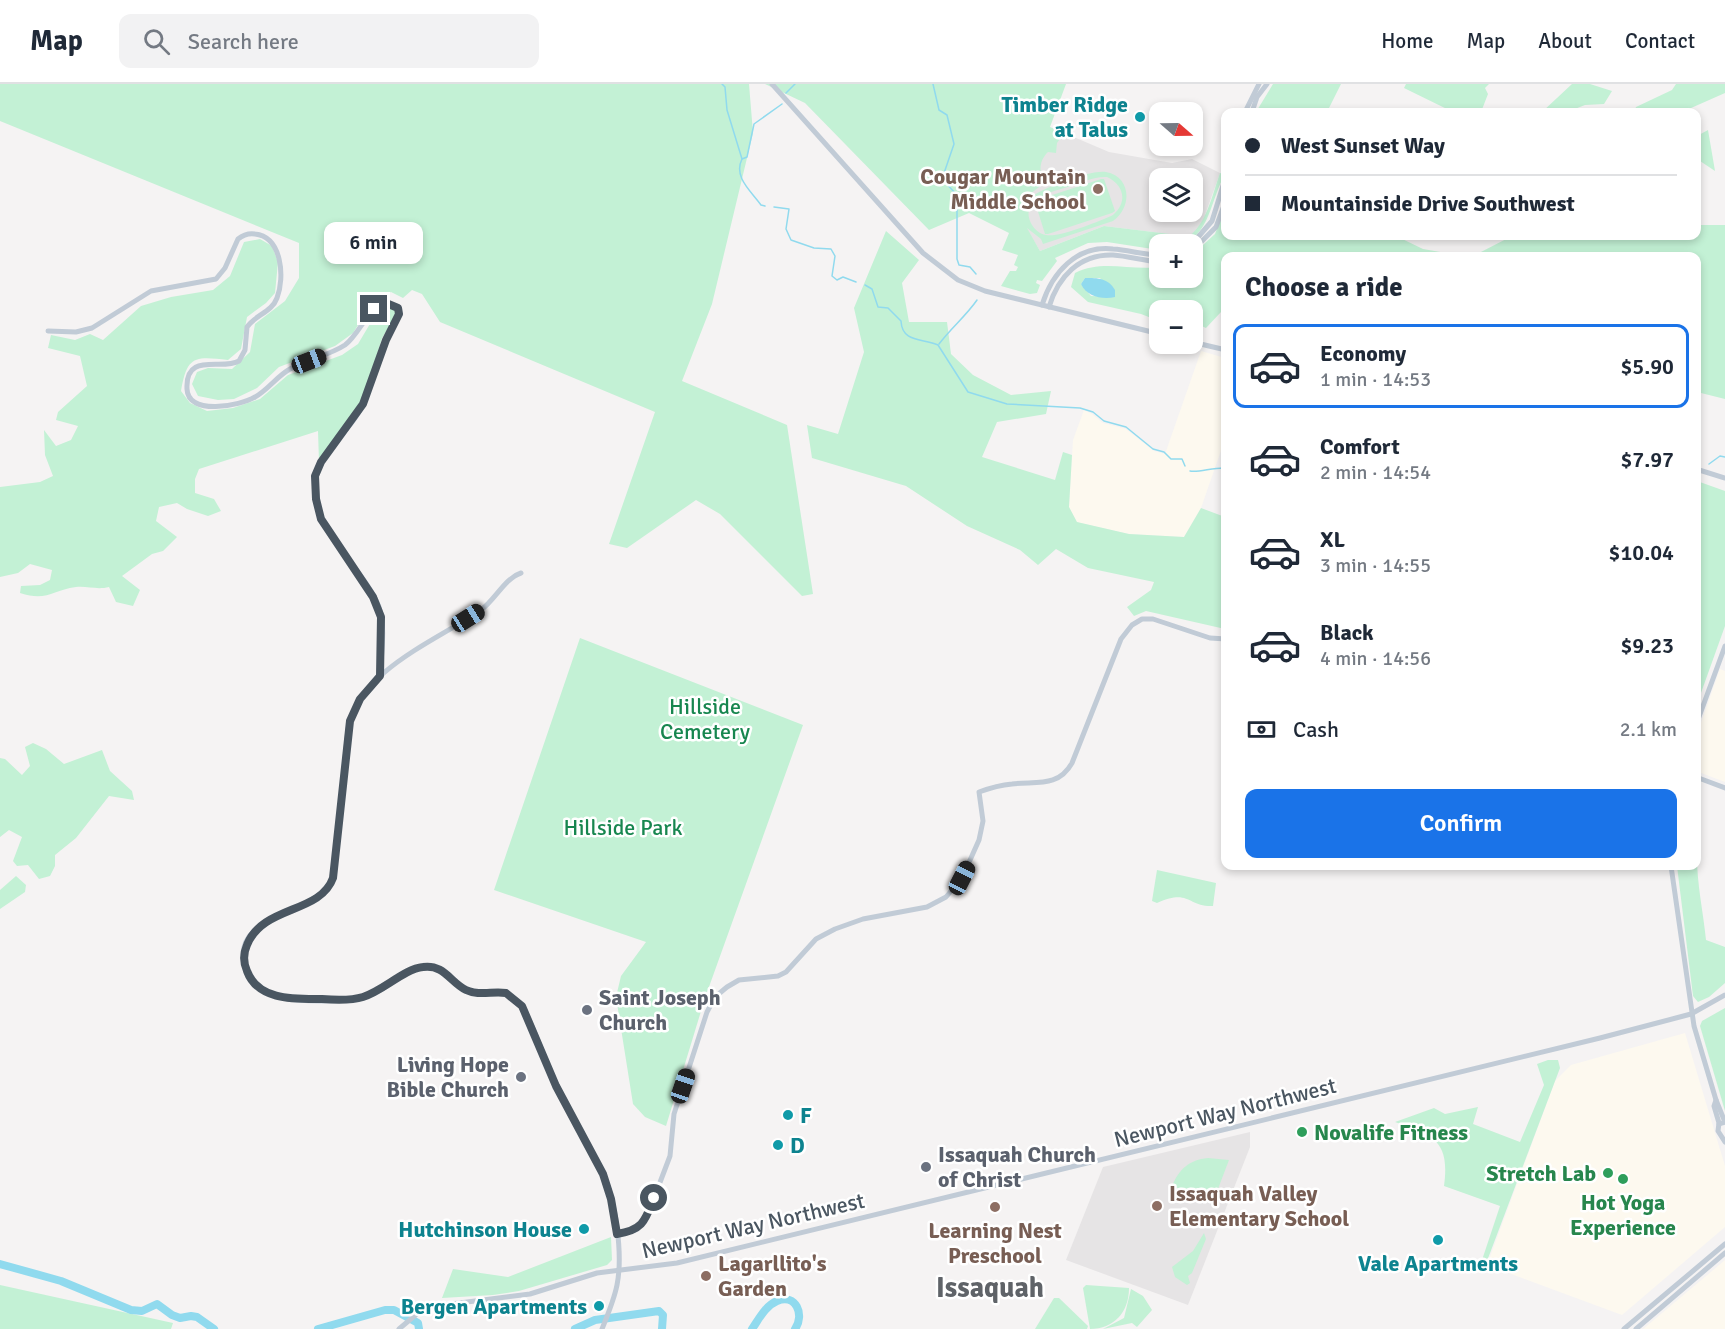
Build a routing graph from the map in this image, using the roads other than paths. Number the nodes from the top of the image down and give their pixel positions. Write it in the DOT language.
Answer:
graph roads {
  1 [pos="772,84"];
  2 [pos="1259,84"];
  3 [pos="1266,84"];
  4 [pos="1247,108"];
  5 [pos="1253,108"];
  6 [pos="1221,192"];
  7 [pos="1221,213"];
  8 [pos="1203,234"];
  9 [pos="1203,240"];
  10 [pos="1149,254"];
  11 [pos="1149,260"];
  12 [pos="1042,305"];
  13 [pos="1049,307"];
  14 [pos="48,331"];
  15 [pos="1149,331"];
  16 [pos="1203,345"];
  17 [pos="1221,349"];
  18 [pos="1701,471"];
  19 [pos="1725,478"];
  20 [pos="521,573"];
  21 [pos="1221,639"];
  22 [pos="1725,646"];
  23 [pos="380,676"];
  24 [pos="1701,711"];
  25 [pos="1701,779"];
  26 [pos="1725,788"];
  27 [pos="1672,870"];
  28 [pos="1725,994"];
  29 [pos="1691,1014"];
  30 [pos="1722,1123"];
  31 [pos="1723,1135"];
  32 [pos="1725,1142"];
  33 [pos="617,1234"];
  34 [pos="1725,1244"];
  35 [pos="1725,1253"];
  36 [pos="619,1270"];
  37 [pos="399,1329"];
  38 [pos="602,1329"];
  39 [pos="1624,1329"];
  40 [pos="1636,1329"];
  1 -- 12 [label="street"];
  2 -- 4 [label="street"];
  3 -- 5 [label="street"];
  6 -- 8 [label="street"];
  7 -- 9 [label="street"];
  10 -- 12 [label="street"];
  11 -- 13 [label="street"];
  12 -- 13 [label="street"];
  13 -- 15 [label="street"];
  14 -- 23 [label="street"];
  16 -- 17 [label="street"];
  18 -- 19 [label="street"];
  20 -- 23 [label="street"];
  21 -- 33 [label="street"];
  22 -- 24 [label="street"];
  23 -- 33 [label="street"];
  25 -- 26 [label="street"];
  27 -- 29 [label="street"];
  28 -- 29 [label="street, Newport Way Northwest"];
  29 -- 30 [label="street"];
  29 -- 36 [label="street, Newport Way Northwest"];
  30 -- 31 [label="street"];
  31 -- 32 [label="street"];
  33 -- 36 [label="street"];
  34 -- 39 [label="street"];
  35 -- 40 [label="street"];
  36 -- 37 [label="street, Newport Way Northwest"];
  36 -- 38 [label="street"];
}
